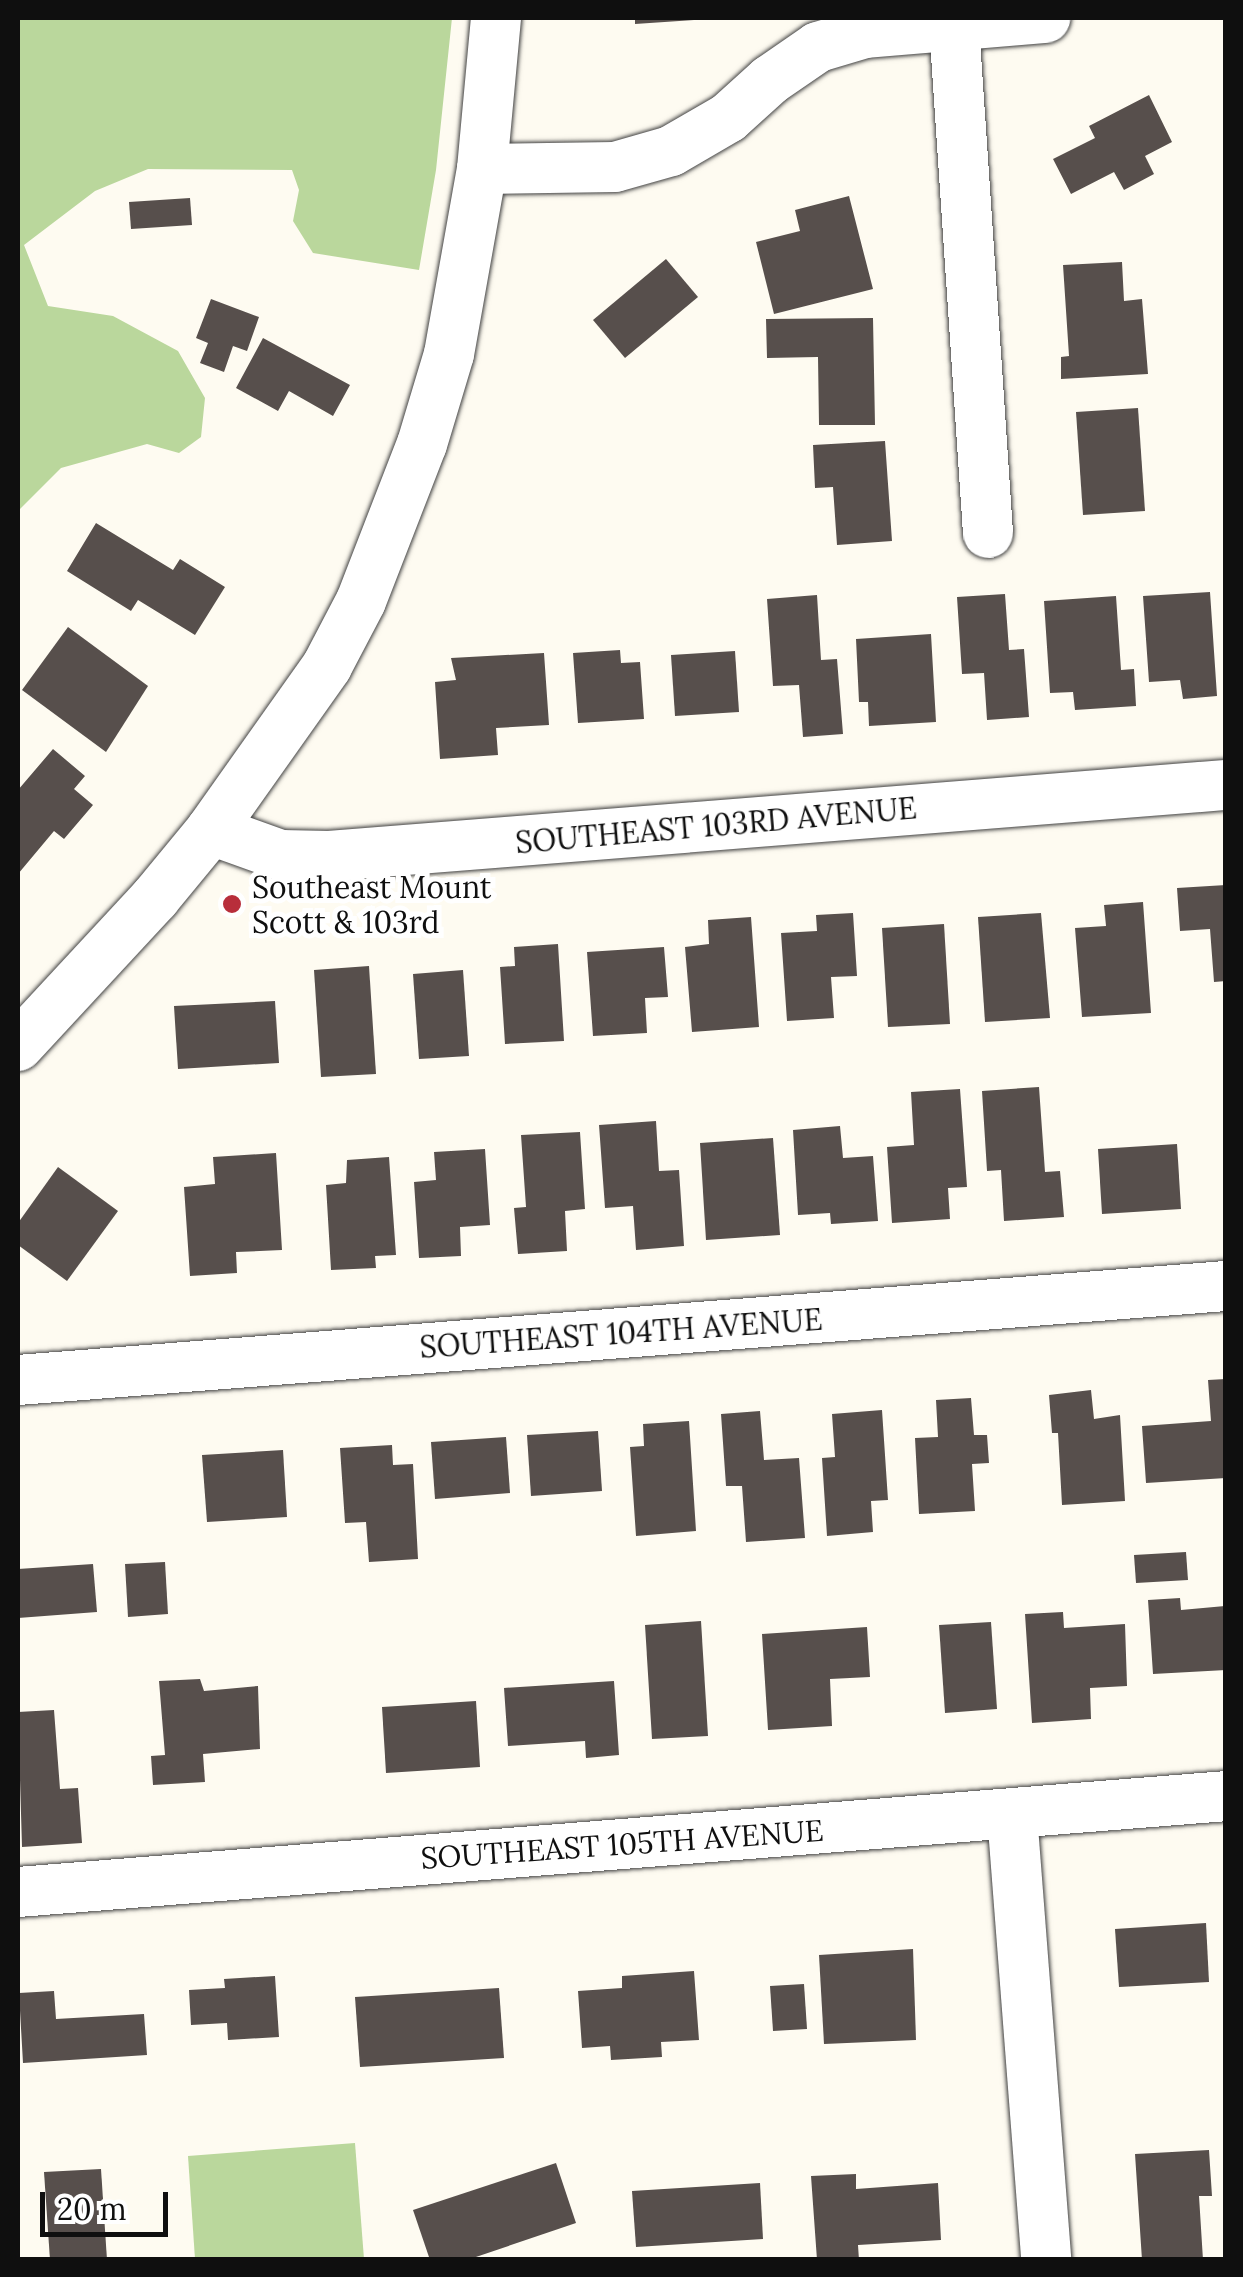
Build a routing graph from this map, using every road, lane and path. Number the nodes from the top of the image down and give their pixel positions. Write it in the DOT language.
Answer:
graph roads {
  1 [pos="496,18"];
  2 [pos="1045,18"];
  3 [pos="954,25"];
  4 [pos="482,169"];
  5 [pos="988,533"];
  6 [pos="1226,785"];
  7 [pos="211,830"];
  8 [pos="18,1046"];
  9 [pos="1226,1286"];
  10 [pos="18,1380"];
  11 [pos="1226,1796"];
  12 [pos="1012,1814"];
  13 [pos="18,1892"];
  14 [pos="1046,2260"];
  1 -- 4 [label="street"];
  2 -- 3 [label="street"];
  3 -- 4 [label="street"];
  3 -- 5 [label="street"];
  4 -- 7 [label="street"];
  6 -- 7 [label="street, SOUTHEAST 103RD AVENUE"];
  7 -- 8 [label="street"];
  9 -- 10 [label="street, SOUTHEAST 104TH AVENUE"];
  11 -- 12 [label="street, SOUTHEAST 105TH AVENUE"];
  12 -- 13 [label="street, SOUTHEAST 105TH AVENUE"];
  12 -- 14 [label="street"];
}
